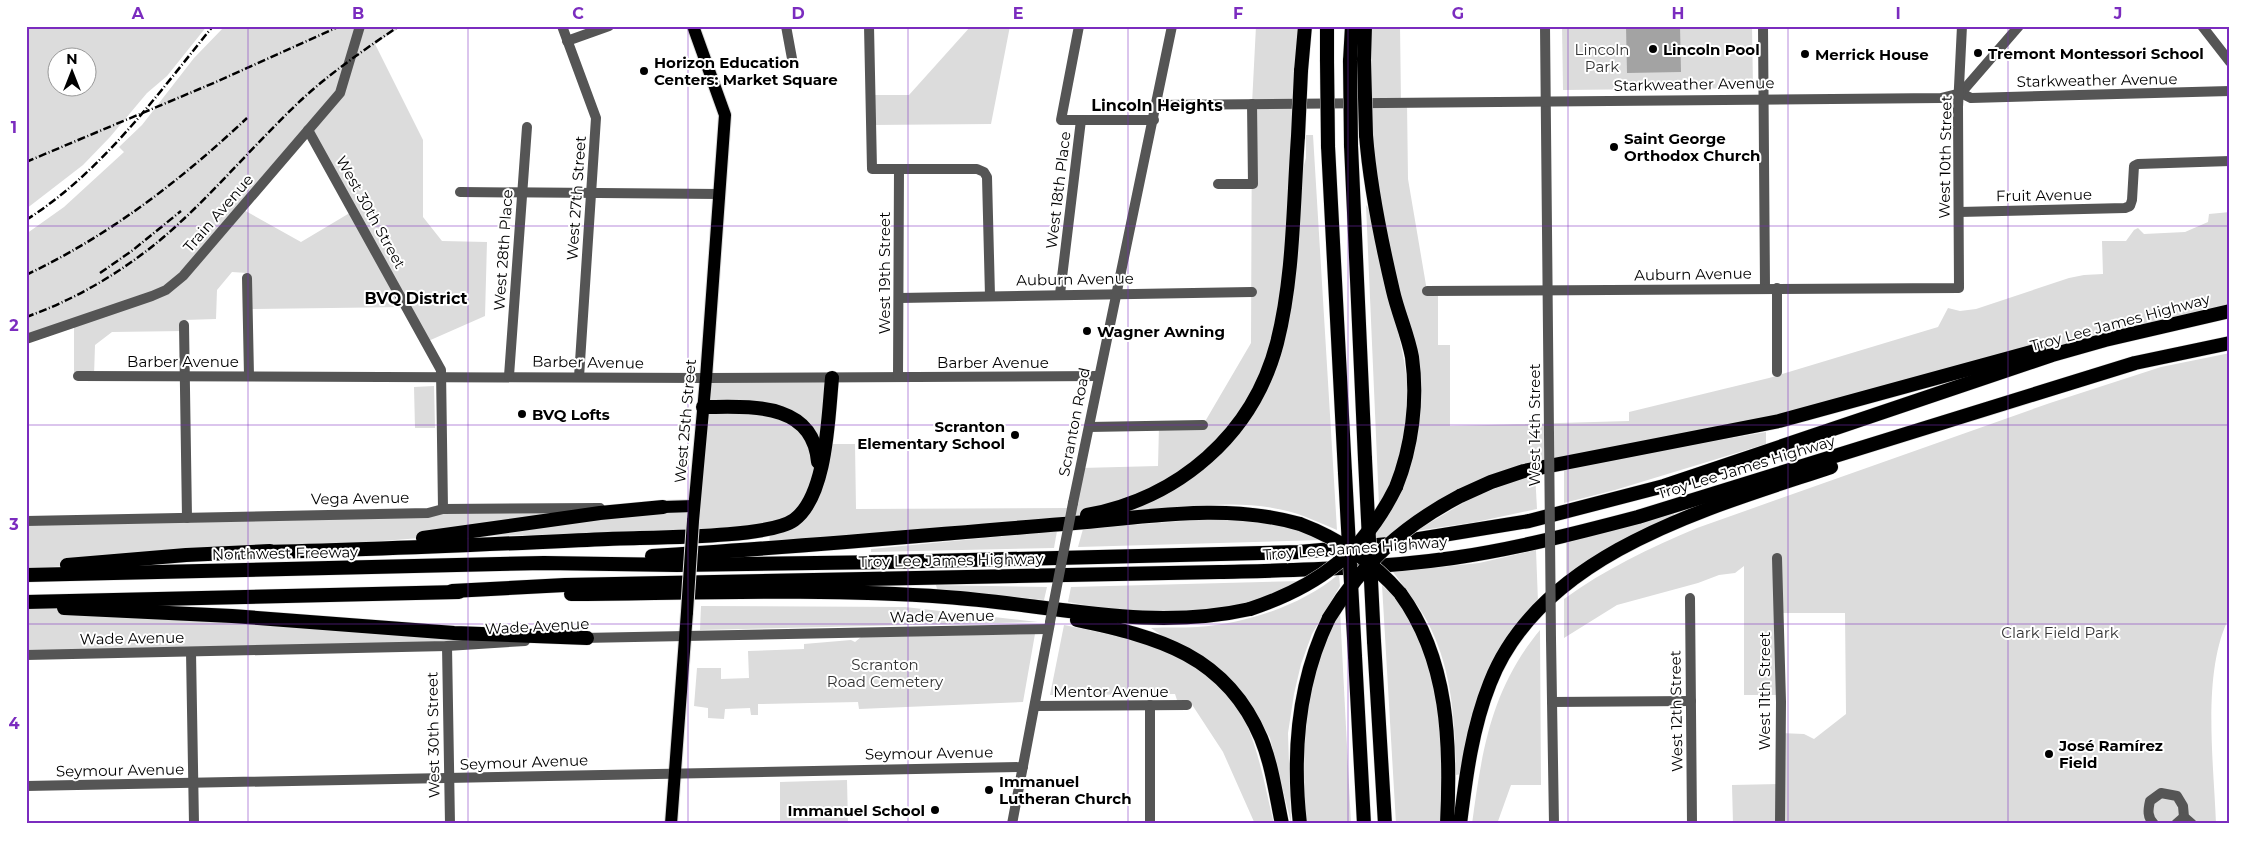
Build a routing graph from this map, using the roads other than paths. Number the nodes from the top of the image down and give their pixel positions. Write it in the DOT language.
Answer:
graph roads {
  1 [pos="360,26"];
  2 [pos="562,26"];
  3 [pos="609,26"];
  4 [pos="693,26"];
  5 [pos="786,26"];
  6 [pos="869,26"];
  7 [pos="1080,26"];
  8 [pos="1172,26"];
  9 [pos="1305,26"];
  10 [pos="1327,26"];
  11 [pos="1352,26"];
  12 [pos="1365,26"];
  13 [pos="1545,26"];
  14 [pos="1763,26"];
  15 [pos="1962,26"];
  16 [pos="2019,26"];
  17 [pos="2202,26"];
  18 [pos="567,41"];
  19 [pos="1357,60"];
  20 [pos="2230,62"];
  21 [pos="793,64"];
  22 [pos="2230,91"];
  23 [pos="1961,93"];
  24 [pos="1763,98"];
  25 [pos="1546,102"];
  26 [pos="1252,104"];
  27 [pos="1157,105"];
  28 [pos="1081,120"];
  29 [pos="1154,120"];
  30 [pos="526,127"];
  31 [pos="308,130"];
  32 [pos="2230,161"];
  33 [pos="899,169"];
  34 [pos="1218,184"];
  35 [pos="460,192"];
  36 [pos="522,192"];
  37 [pos="590,192"];
  38 [pos="720,194"];
  39 [pos="1959,212"];
  40 [pos="247,278"];
  41 [pos="1765,288"];
  42 [pos="1776,288"];
  43 [pos="1959,288"];
  44 [pos="1549,290"];
  45 [pos="1427,291"];
  46 [pos="1252,292"];
  47 [pos="1116,293"];
  48 [pos="1060,294"];
  49 [pos="990,296"];
  50 [pos="899,298"];
  51 [pos="2230,311"];
  52 [pos="184,325"];
  53 [pos="2157,328"];
  54 [pos="26,339"];
  55 [pos="2230,342"];
  56 [pos="2135,363"];
  57 [pos="1777,372"];
  58 [pos="78,376"];
  59 [pos="185,376"];
  60 [pos="248,376"];
  61 [pos="441,376"];
  62 [pos="509,376"];
  63 [pos="1098,376"];
  64 [pos="579,377"];
  65 [pos="898,377"];
  66 [pos="706,378"];
  67 [pos="832,378"];
  68 [pos="703,407"];
  69 [pos="1203,425"];
  70 [pos="1089,427"];
  71 [pos="820,477"];
  72 [pos="694,506"];
  73 [pos="663,507"];
  74 [pos="443,509"];
  75 [pos="187,518"];
  76 [pos="26,521"];
  77 [pos="970,531"];
  78 [pos="261,552"];
  79 [pos="1777,558"];
  80 [pos="544,563"];
  81 [pos="26,569"];
  82 [pos="26,575"];
  83 [pos="452,591"];
  84 [pos="792,593"];
  85 [pos="1690,598"];
  86 [pos="26,602"];
  87 [pos="26,606"];
  88 [pos="1049,626"];
  89 [pos="685,636"];
  90 [pos="587,638"];
  91 [pos="447,646"];
  92 [pos="191,652"];
  93 [pos="26,655"];
  94 [pos="1691,701"];
  95 [pos="1552,702"];
  96 [pos="1150,705"];
  97 [pos="1035,706"];
  98 [pos="1187,706"];
  99 [pos="1023,767"];
  100 [pos="675,772"];
  101 [pos="449,779"];
  102 [pos="194,785"];
  103 [pos="26,786"];
  104 [pos="2184,822"];
  105 [pos="194,824"];
  106 [pos="450,824"];
  107 [pos="671,824"];
  108 [pos="1012,824"];
  109 [pos="1150,824"];
  110 [pos="1282,824"];
  111 [pos="1300,824"];
  112 [pos="1364,824"];
  113 [pos="1385,824"];
  114 [pos="1447,824"];
  115 [pos="1460,824"];
  116 [pos="1554,824"];
  117 [pos="1692,824"];
  118 [pos="1780,824"];
  119 [pos="2154,824"];
  1 -- 31 [label="street, Train Avenue"];
  2 -- 18 [label="street, West 27th Street"];
  3 -- 18 [label="street"];
  4 -- 38 [label="main road, West 25th Street"];
  5 -- 21 [label="street"];
  6 -- 33 [label="street"];
  7 -- 28 [label="street, West 18th Place"];
  8 -- 27 [label="street, Scranton Road"];
  9 -- 77 [label="highway, bridge"];
  10 -- 112 [label="highway, bridge"];
  11 -- 19 [label="highway"];
  12 -- 19 [label="highway"];
  13 -- 25 [label="street, West 14th Street"];
  14 -- 24 [label="street"];
  15 -- 23 [label="street, West 10th Street"];
  16 -- 23 [label="street"];
  17 -- 20 [label="street"];
  18 -- 37 [label="street, West 27th Street"];
  19 -- 84 [label="highway, bridge"];
  19 -- 113 [label="highway, bridge"];
  22 -- 23 [label="street, Starkweather Avenue"];
  23 -- 24 [label="street, Starkweather Avenue"];
  23 -- 39 [label="street, West 10th Street"];
  24 -- 25 [label="street, Starkweather Avenue"];
  24 -- 41 [label="street"];
  25 -- 26 [label="street, Starkweather Avenue"];
  25 -- 44 [label="street, West 14th Street"];
  26 -- 27 [label="street, Starkweather Avenue"];
  26 -- 34 [label="street"];
  27 -- 29 [label="street, Scranton Road"];
  28 -- 29 [label="street"];
  28 -- 48 [label="street, West 18th Place"];
  29 -- 47 [label="street, Scranton Road"];
  30 -- 36 [label="street, West 28th Place"];
  31 -- 54 [label="street, Train Avenue"];
  31 -- 61 [label="street, West 30th Street"];
  32 -- 39 [label="street, Fruit Avenue"];
  33 -- 49 [label="street"];
  33 -- 50 [label="street, West 19th Street"];
  35 -- 36 [label="street"];
  36 -- 37 [label="street"];
  36 -- 62 [label="street, West 28th Place"];
  37 -- 38 [label="street"];
  37 -- 64 [label="street, West 27th Street"];
  38 -- 66 [label="main road, West 25th Street"];
  39 -- 43 [label="street, West 10th Street"];
  40 -- 60 [label="street"];
  41 -- 42 [label="street, Auburn Avenue"];
  41 -- 44 [label="street, Auburn Avenue"];
  42 -- 43 [label="street, Auburn Avenue"];
  42 -- 57 [label="street"];
  44 -- 45 [label="street, Auburn Avenue"];
  44 -- 95 [label="street, West 14th Street, bridge"];
  46 -- 47 [label="street, Auburn Avenue"];
  47 -- 48 [label="street, Auburn Avenue"];
  47 -- 63 [label="street, Scranton Road"];
  48 -- 49 [label="street, Auburn Avenue"];
  49 -- 50 [label="street, Auburn Avenue"];
  50 -- 65 [label="street, West 19th Street"];
  51 -- 53 [label="highway, Troy Lee James Highway"];
  52 -- 59 [label="street"];
  53 -- 80 [label="highway, Troy Lee James Highway"];
  53 -- 111 [label="highway, bridge"];
  55 -- 56 [label="highway, Troy Lee James Highway"];
  56 -- 83 [label="highway, Troy Lee James Highway"];
  56 -- 115 [label="highway"];
  58 -- 59 [label="street, Barber Avenue"];
  59 -- 60 [label="street, Barber Avenue"];
  59 -- 75 [label="street"];
  60 -- 61 [label="street, Barber Avenue"];
  61 -- 62 [label="street, Barber Avenue"];
  61 -- 74 [label="street, West 30th Street"];
  62 -- 64 [label="street, Barber Avenue"];
  63 -- 65 [label="street, Barber Avenue"];
  63 -- 70 [label="street, Scranton Road"];
  64 -- 66 [label="street, Barber Avenue"];
  65 -- 67 [label="street, Barber Avenue"];
  66 -- 67 [label="street, Barber Avenue"];
  66 -- 68 [label="main road, West 25th Street"];
  67 -- 71 [label="highway"];
  68 -- 71 [label="highway"];
  68 -- 72 [label="main road, West 25th Street"];
  69 -- 70 [label="street"];
  70 -- 88 [label="street, Scranton Road, bridge"];
  71 -- 78 [label="highway"];
  72 -- 73 [label="main road, Vega Avenue"];
  72 -- 89 [label="main road, West 25th Street, bridge"];
  73 -- 74 [label="street, Vega Avenue"];
  73 -- 78 [label="highway"];
  74 -- 75 [label="street, Vega Avenue"];
  75 -- 76 [label="street, Vega Avenue"];
  77 -- 80 [label="highway"];
  77 -- 114 [label="highway, bridge"];
  78 -- 81 [label="highway"];
  79 -- 118 [label="street, West 11th Street"];
  80 -- 82 [label="highway, Northwest Freeway"];
  83 -- 84 [label="highway"];
  83 -- 86 [label="highway"];
  84 -- 110 [label="highway"];
  85 -- 94 [label="street, West 12th Street"];
  87 -- 90 [label="highway"];
  88 -- 89 [label="street, Wade Avenue"];
  88 -- 97 [label="street, Scranton Road"];
  89 -- 90 [label="street, Wade Avenue"];
  89 -- 100 [label="main road, West 25th Street"];
  90 -- 91 [label="street, Wade Avenue"];
  91 -- 92 [label="street, Wade Avenue"];
  91 -- 101 [label="street, West 30th Street"];
  92 -- 93 [label="street, Wade Avenue"];
  92 -- 102 [label="street"];
  94 -- 95 [label="street"];
  94 -- 117 [label="street, West 12th Street"];
  95 -- 116 [label="street, West 14th Street"];
  96 -- 97 [label="street, Mentor Avenue"];
  96 -- 98 [label="street, Mentor Avenue"];
  96 -- 109 [label="street"];
  97 -- 99 [label="street, Scranton Road"];
  99 -- 100 [label="street, Seymour Avenue"];
  99 -- 108 [label="street, Scranton Road"];
  100 -- 101 [label="street, Seymour Avenue"];
  100 -- 107 [label="main road, West 25th Street"];
  101 -- 102 [label="street, Seymour Avenue"];
  101 -- 106 [label="street, West 30th Street"];
  102 -- 103 [label="street, Seymour Avenue"];
  102 -- 105 [label="street"];
  104 -- 119 [label="street"];
}
